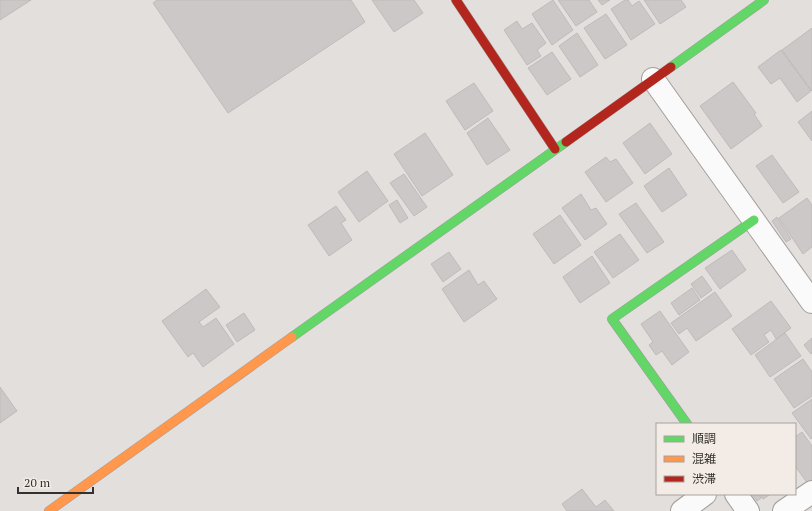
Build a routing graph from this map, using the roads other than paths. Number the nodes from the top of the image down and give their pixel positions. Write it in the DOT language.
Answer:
graph roads {
  1 [pos="456,0"];
  2 [pos="764,0"];
  3 [pos="653,79"];
  4 [pos="555,148"];
  5 [pos="754,220"];
  6 [pos="812,302"];
  7 [pos="686,423"];
  8 [pos="812,492"];
  9 [pos="704,495"];
  10 [pos="737,495"];
  11 [pos="48,511"];
  12 [pos="682,511"];
  13 [pos="748,511"];
  14 [pos="784,511"];
  1 -- 4 [label="street"];
  2 -- 3 [label="street"];
  3 -- 4 [label="street"];
  3 -- 5 [label="street"];
  4 -- 11 [label="street"];
  5 -- 6 [label="street"];
  5 -- 7 [label="street"];
  8 -- 14 [label="street"];
  9 -- 12 [label="street"];
  10 -- 13 [label="street"];
}
